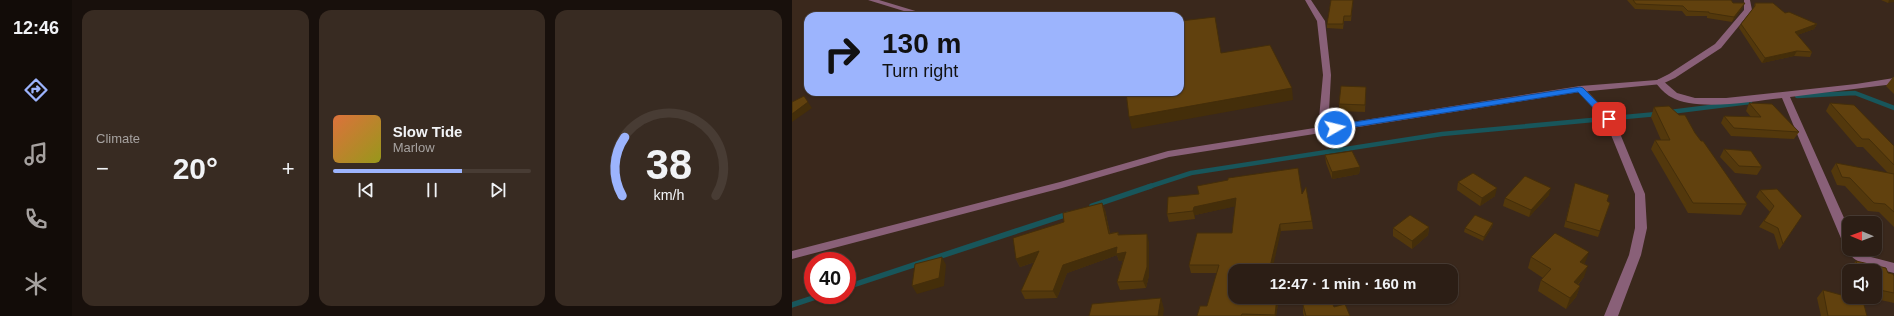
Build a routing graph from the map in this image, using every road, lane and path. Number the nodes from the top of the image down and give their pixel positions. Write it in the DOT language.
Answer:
graph roads {
  1 [pos="871,0"];
  2 [pos="1308,0"];
  3 [pos="1747,0"];
  4 [pos="914,12"];
  5 [pos="1894,81"];
  6 [pos="1659,82"];
  7 [pos="1580,89"];
  8 [pos="1785,95"];
  9 [pos="1323,129"];
  10 [pos="1842,226"];
  11 [pos="792,255"];
  12 [pos="1860,256"];
  13 [pos="1894,268"];
  14 [pos="1611,316"];
  1 -- 4 [label="street"];
  2 -- 9 [label="street"];
  3 -- 6 [label="street"];
  5 -- 8 [label="street"];
  6 -- 7 [label="street"];
  6 -- 8 [label="street"];
  7 -- 9 [label="street"];
  7 -- 14 [label="street"];
  8 -- 10 [label="street"];
  9 -- 11 [label="street"];
  12 -- 13 [label="street"];
}
